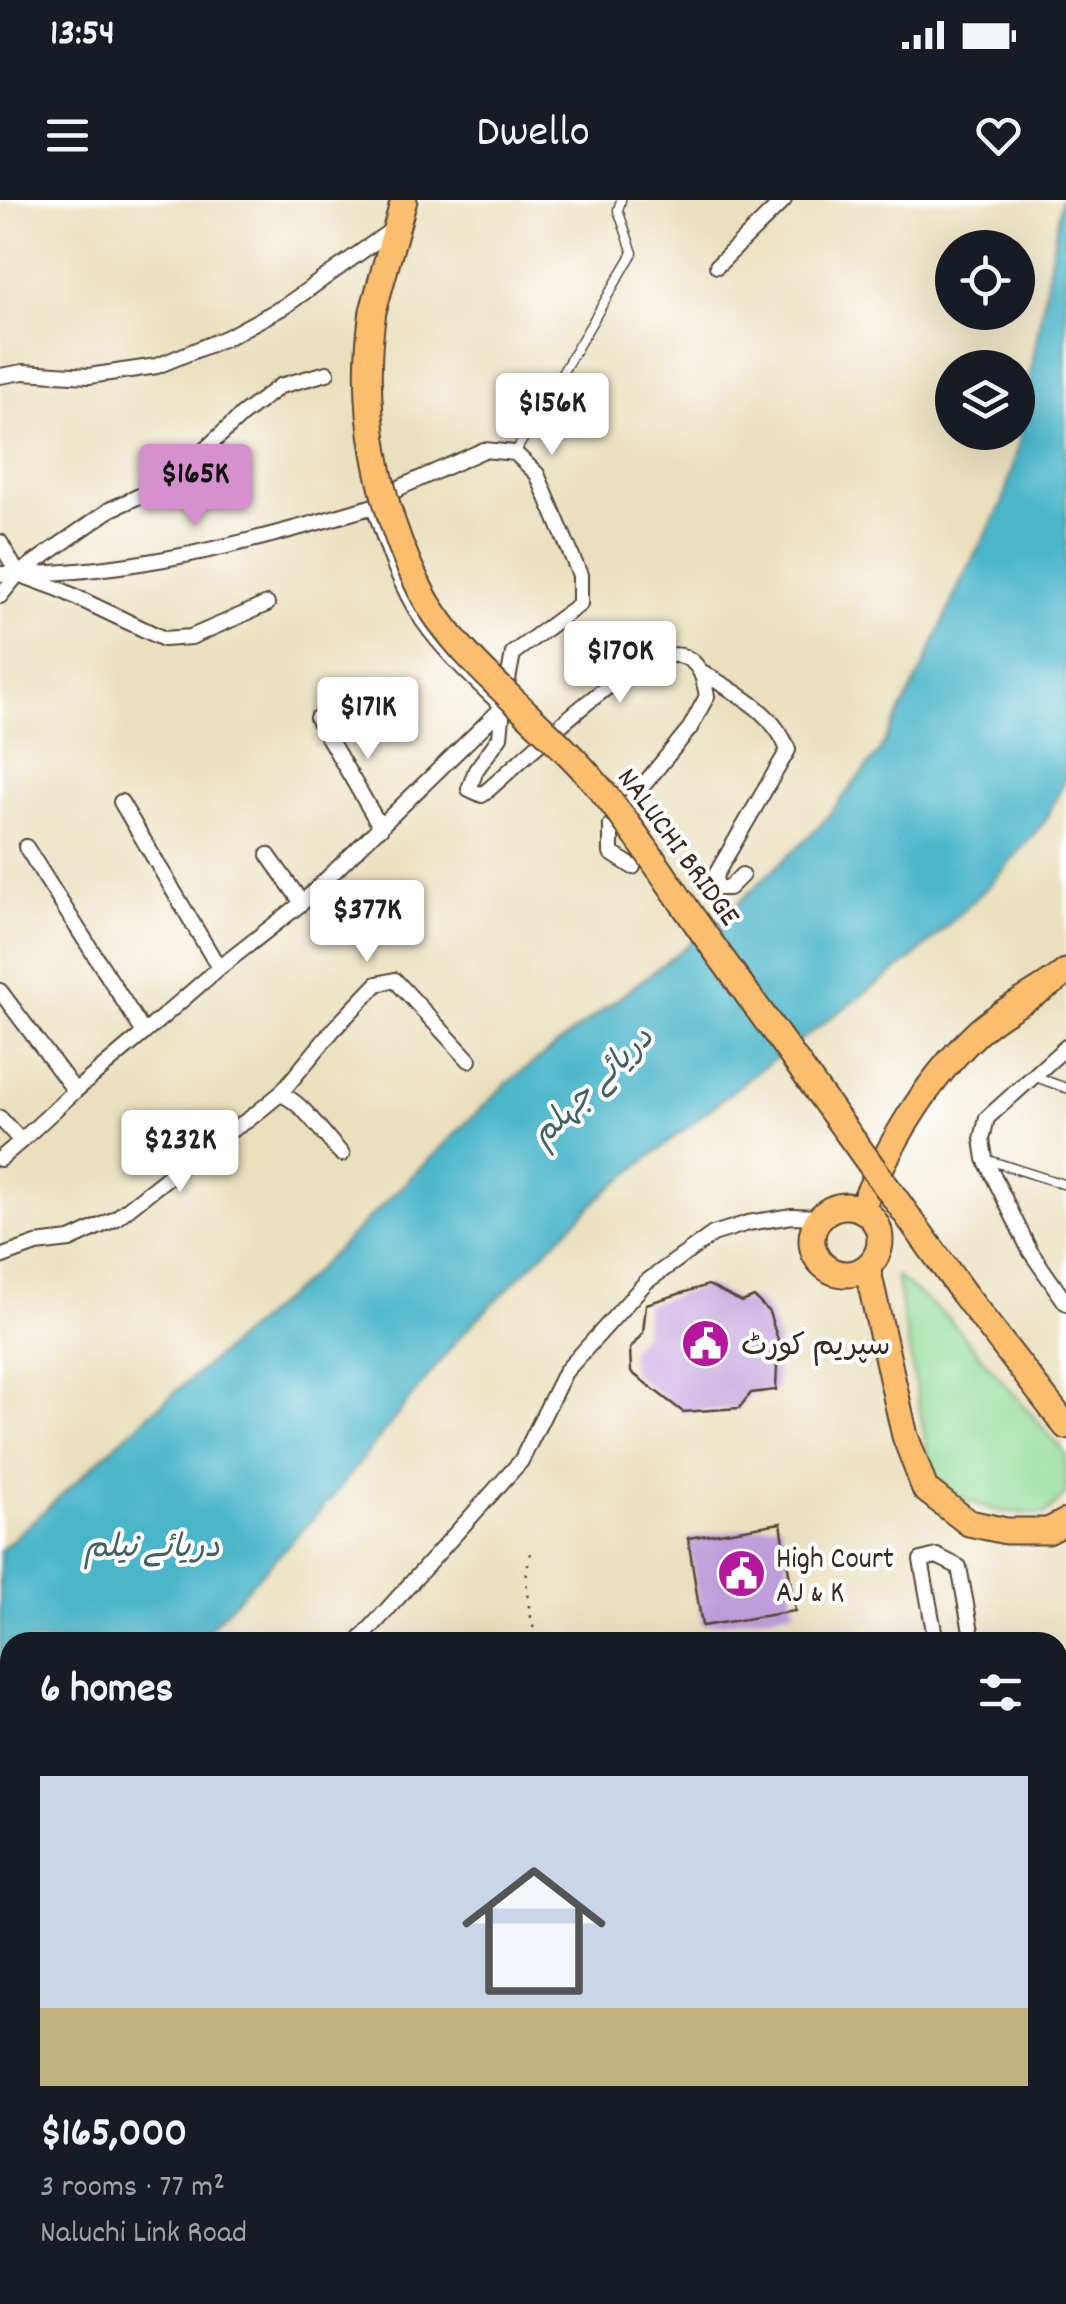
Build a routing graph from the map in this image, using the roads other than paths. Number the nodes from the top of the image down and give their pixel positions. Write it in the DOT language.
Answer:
graph roads {
  1 [pos="404,200"];
  2 [pos="621,200"];
  3 [pos="784,200"];
  4 [pos="393,229"];
  5 [pos="718,266"];
  6 [pos="327,373"];
  7 [pos="0,376"];
  8 [pos="514,453"];
  9 [pos="374,506"];
  10 [pos="0,542"];
  11 [pos="0,574"];
  12 [pos="18,574"];
  13 [pos="0,596"];
  14 [pos="266,604"];
  15 [pos="702,672"];
  16 [pos="504,707"];
  17 [pos="317,718"];
  18 [pos="121,802"];
  19 [pos="381,828"];
  20 [pos="26,847"];
  21 [pos="268,855"];
  22 [pos="633,867"];
  23 [pos="742,875"];
  24 [pos="302,903"];
  25 [pos="219,968"];
  26 [pos="1066,972"];
  27 [pos="0,991"];
  28 [pos="144,1033"];
  29 [pos="1066,1047"];
  30 [pos="469,1060"];
  31 [pos="1033,1076"];
  32 [pos="1066,1088"];
  33 [pos="74,1091"];
  34 [pos="280,1094"];
  35 [pos="0,1118"];
  36 [pos="21,1141"];
  37 [pos="342,1154"];
  38 [pos="0,1159"];
  39 [pos="986,1159"];
  40 [pos="1066,1184"];
  41 [pos="861,1209"];
  42 [pos="821,1217"];
  43 [pos="0,1257"];
  44 [pos="867,1267"];
  45 [pos="1066,1303"];
  46 [pos="1066,1426"];
  47 [pos="1066,1522"];
  48 [pos="367,1632"];
  49 [pos="934,1632"];
  50 [pos="970,1632"];
  1 -- 4 [label="highway, NALUCHI BRIDGE"];
  2 -- 8 [label="lane"];
  3 -- 5 [label="street"];
  4 -- 7 [label="street"];
  4 -- 46 [label="highway, NALUCHI BRIDGE, bridge"];
  6 -- 12 [label="street"];
  8 -- 9 [label="street"];
  8 -- 16 [label="street"];
  9 -- 12 [label="street"];
  9 -- 16 [label="street"];
  10 -- 12 [label="street"];
  11 -- 12 [label="street"];
  12 -- 13 [label="street"];
  12 -- 14 [label="street"];
  15 -- 16 [label="street"];
  15 -- 22 [label="street"];
  15 -- 23 [label="street"];
  16 -- 19 [label="street"];
  17 -- 19 [label="street"];
  18 -- 25 [label="street"];
  19 -- 24 [label="street"];
  20 -- 28 [label="street"];
  21 -- 24 [label="street"];
  24 -- 25 [label="street"];
  25 -- 28 [label="street"];
  26 -- 41 [label="highway"];
  27 -- 33 [label="street"];
  28 -- 33 [label="street"];
  29 -- 31 [label="street"];
  30 -- 34 [label="street"];
  31 -- 32 [label="lane"];
  31 -- 39 [label="street"];
  33 -- 36 [label="street"];
  34 -- 37 [label="street"];
  34 -- 43 [label="street"];
  35 -- 36 [label="street"];
  36 -- 38 [label="street"];
  39 -- 40 [label="lane"];
  39 -- 45 [label="street"];
  41 -- 42 [label="highway"];
  41 -- 44 [label="highway"];
  42 -- 44 [label="highway"];
  42 -- 48 [label="street"];
  44 -- 47 [label="highway"];
  49 -- 50 [label="street"];
}
